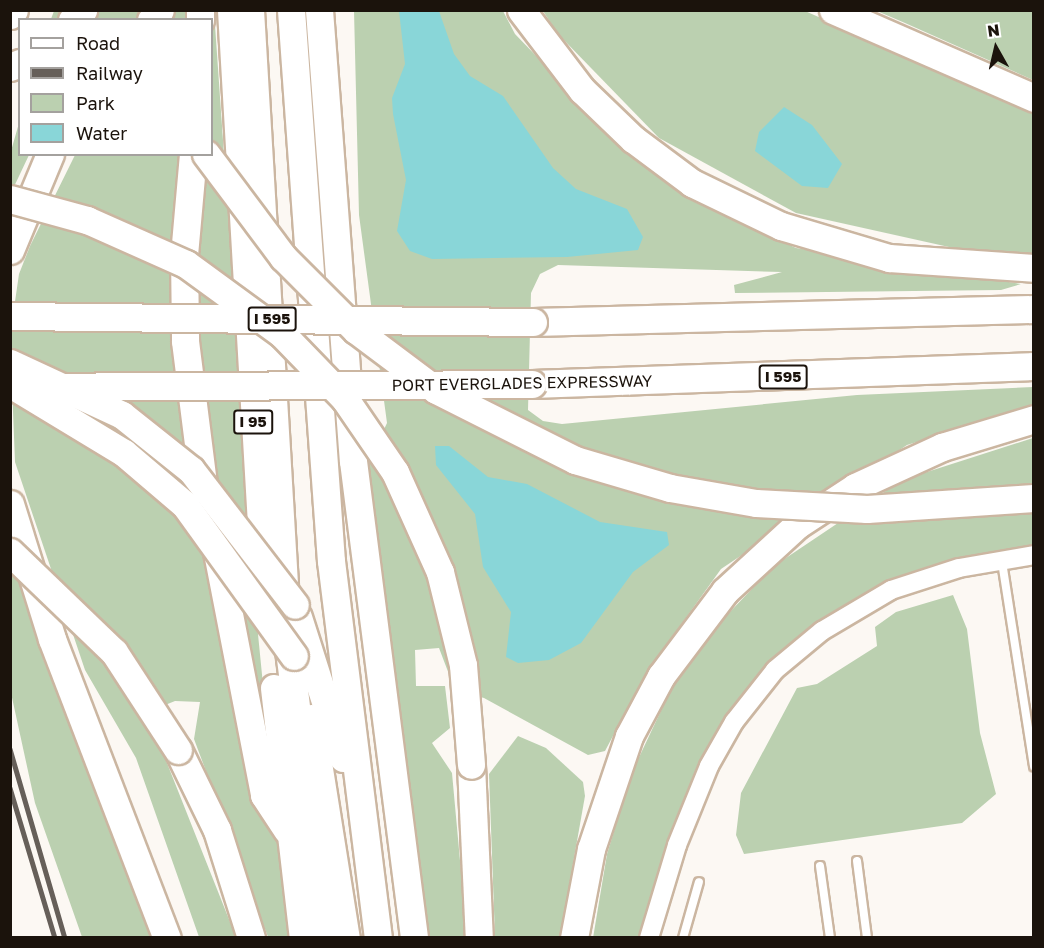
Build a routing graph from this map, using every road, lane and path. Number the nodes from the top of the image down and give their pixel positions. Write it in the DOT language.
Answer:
graph roads {
  1 [pos="14,10"];
  2 [pos="231,10"];
  3 [pos="250,10"];
  4 [pos="291,10"];
  5 [pos="319,10"];
  6 [pos="337,10"];
  7 [pos="521,10"];
  8 [pos="833,10"];
  9 [pos="10,15"];
  10 [pos="1034,98"];
  11 [pos="327,126"];
  12 [pos="49,156"];
  13 [pos="193,156"];
  14 [pos="207,156"];
  15 [pos="10,200"];
  16 [pos="10,250"];
  17 [pos="1034,268"];
  18 [pos="1034,309"];
  19 [pos="10,316"];
  20 [pos="10,363"];
  21 [pos="1034,366"];
  22 [pos="10,386"];
  23 [pos="1034,419"];
  24 [pos="1034,498"];
  25 [pos="10,504"];
  26 [pos="10,552"];
  27 [pos="1034,555"];
  28 [pos="1002,560"];
  29 [pos="1034,766"];
  30 [pos="290,833"];
  31 [pos="857,861"];
  32 [pos="820,867"];
  33 [pos="699,882"];
  34 [pos="650,932"];
  35 [pos="167,938"];
  36 [pos="251,938"];
  37 [pos="303,938"];
  38 [pos="325,938"];
  39 [pos="346,938"];
  40 [pos="367,938"];
  41 [pos="378,938"];
  42 [pos="414,938"];
  43 [pos="479,938"];
  44 [pos="574,938"];
  45 [pos="683,938"];
  46 [pos="830,938"];
  47 [pos="867,938"];
  1 -- 9 [label="highway"];
  2 -- 30 [label="highway, I 95"];
  3 -- 38 [label="highway"];
  4 -- 41 [label="highway"];
  5 -- 11 [label="highway"];
  6 -- 11 [label="highway"];
  7 -- 17 [label="highway"];
  8 -- 10 [label="highway"];
  11 -- 42 [label="highway"];
  12 -- 16 [label="highway"];
  13 -- 30 [label="highway"];
  14 -- 24 [label="highway, bridge"];
  15 -- 43 [label="highway, bridge"];
  18 -- 19 [label="highway, I 595, bridge"];
  20 -- 40 [label="highway, bridge"];
  21 -- 22 [label="highway, PORT EVERGLADES EXPRESSWAY / I 595, bridge"];
  22 -- 39 [label="highway, bridge"];
  23 -- 44 [label="highway"];
  25 -- 35 [label="highway"];
  26 -- 36 [label="highway, bridge"];
  27 -- 28 [label="street"];
  28 -- 29 [label="lane"];
  28 -- 34 [label="street"];
  30 -- 37 [label="highway, I 95"];
  31 -- 47 [label="lane"];
  32 -- 46 [label="lane"];
  33 -- 45 [label="lane"];
}
